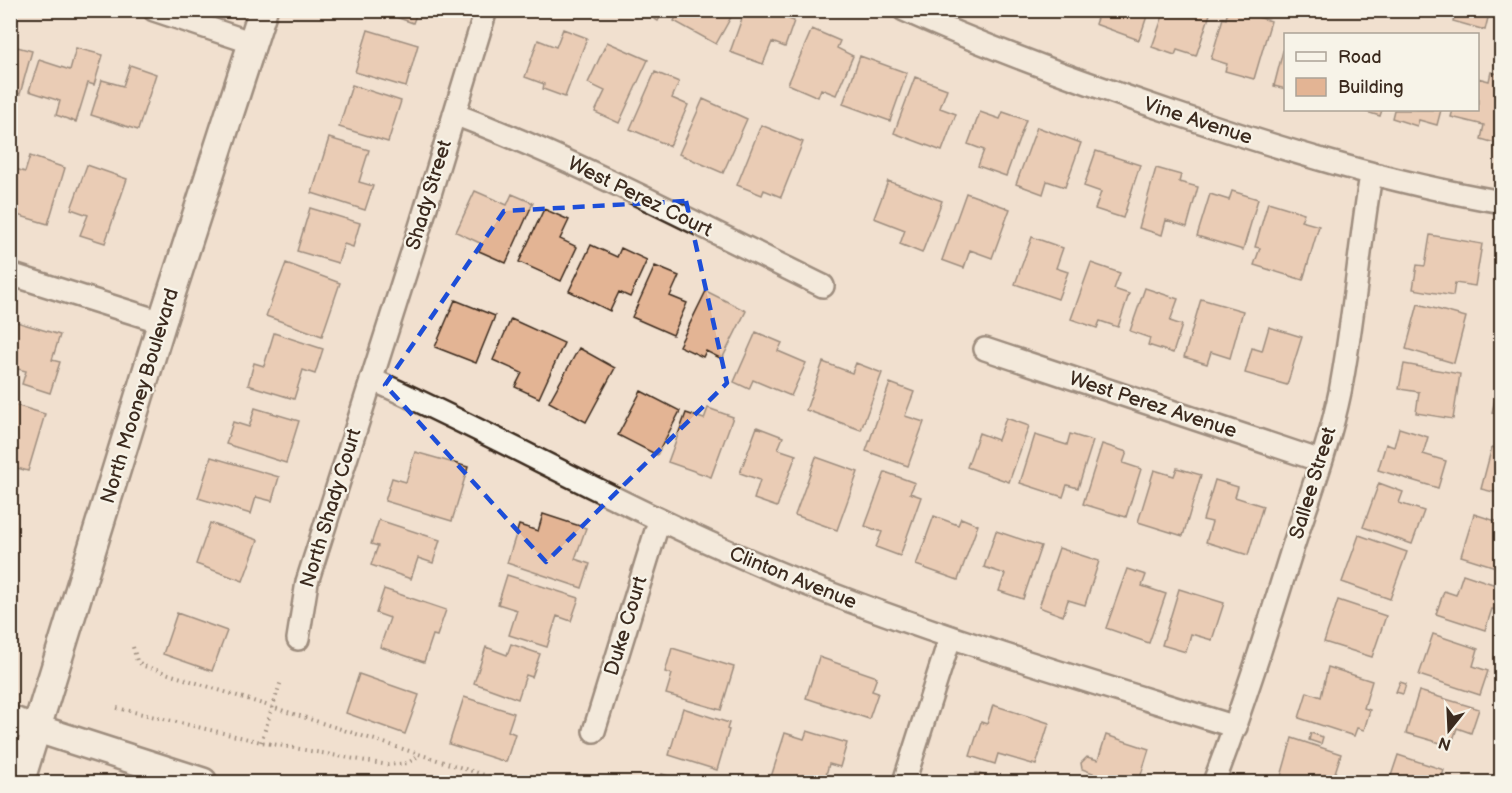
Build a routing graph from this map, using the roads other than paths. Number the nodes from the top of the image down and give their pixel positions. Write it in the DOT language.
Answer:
graph roads {
  1 [pos="154,10"];
  2 [pos="263,10"];
  3 [pos="486,10"];
  4 [pos="904,10"];
  5 [pos="253,43"];
  6 [pos="454,114"];
  7 [pos="1371,175"];
  8 [pos="1502,202"];
  9 [pos="10,274"];
  10 [pos="823,286"];
  11 [pos="162,322"];
  12 [pos="985,349"];
  13 [pos="370,379"];
  14 [pos="1321,461"];
  15 [pos="659,520"];
  16 [pos="950,638"];
  17 [pos="298,639"];
  18 [pos="10,720"];
  19 [pos="1236,727"];
  20 [pos="37,729"];
  21 [pos="594,731"];
  22 [pos="20,783"];
  23 [pos="203,783"];
  24 [pos="904,783"];
  25 [pos="1214,783"];
  1 -- 5 [label="street"];
  2 -- 5 [label="street, North Mooney Boulevard"];
  3 -- 6 [label="street, Shady Street"];
  4 -- 7 [label="street, Vine Avenue"];
  5 -- 11 [label="street, North Mooney Boulevard"];
  6 -- 10 [label="street, West Perez Court"];
  6 -- 13 [label="street, Shady Street"];
  7 -- 8 [label="street, Vine Avenue"];
  7 -- 14 [label="street, Sallee Street"];
  9 -- 11 [label="street"];
  11 -- 20 [label="street, North Mooney Boulevard"];
  12 -- 14 [label="street, West Perez Avenue"];
  13 -- 15 [label="street, Clinton Avenue"];
  13 -- 17 [label="street, North Shady Court"];
  14 -- 19 [label="street, Sallee Street"];
  15 -- 16 [label="street, Clinton Avenue"];
  15 -- 21 [label="street, Duke Court"];
  16 -- 19 [label="street, Clinton Avenue"];
  16 -- 24 [label="street"];
  18 -- 20 [label="street"];
  19 -- 25 [label="street, Sallee Street"];
  20 -- 22 [label="street, North Mooney Boulevard"];
  20 -- 23 [label="street"];
}
